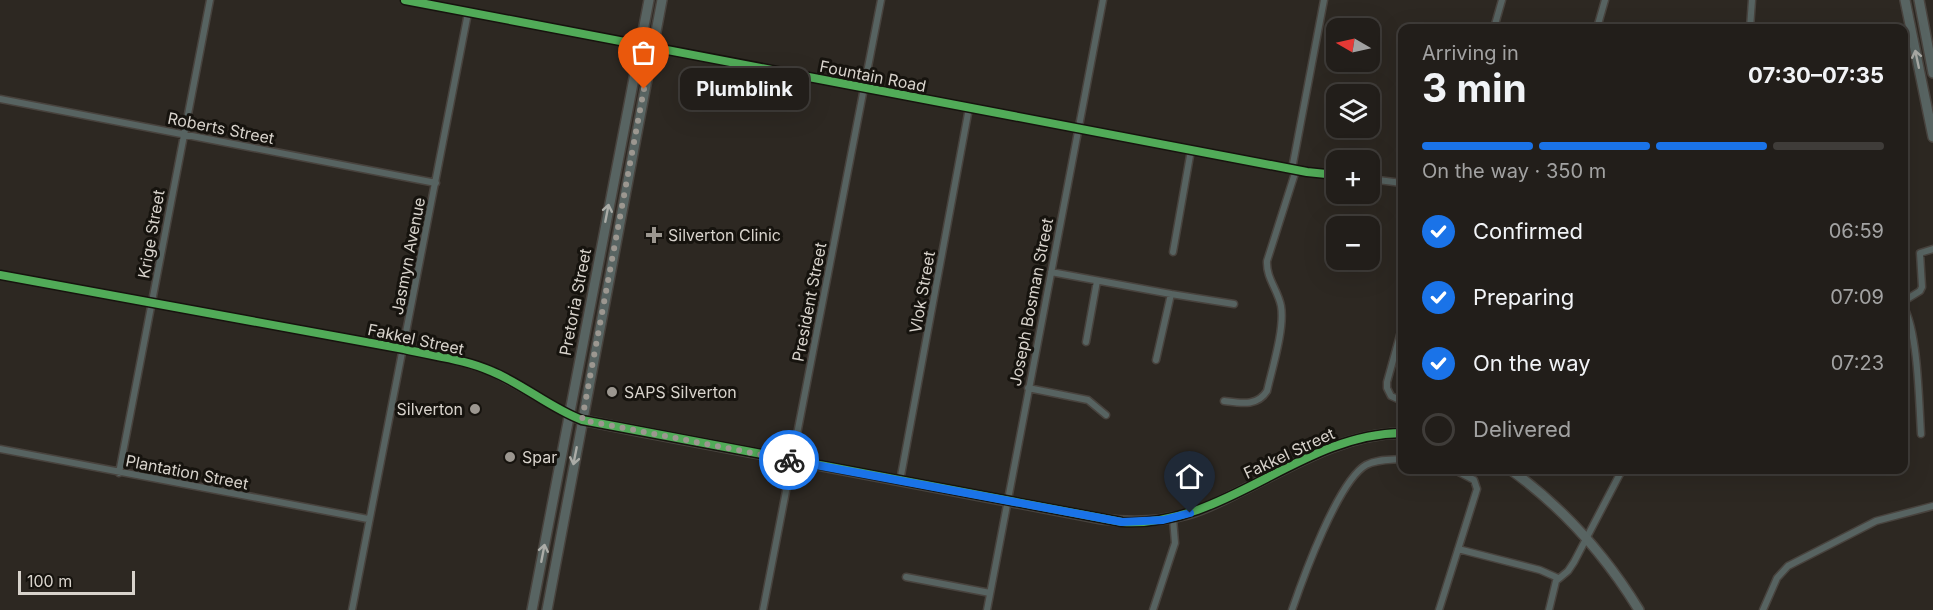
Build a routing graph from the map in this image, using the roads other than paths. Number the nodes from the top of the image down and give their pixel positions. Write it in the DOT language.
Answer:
graph roads {
  1 [pos="210,0"];
  2 [pos="405,0"];
  3 [pos="648,0"];
  4 [pos="662,0"];
  5 [pos="881,0"];
  6 [pos="1103,0"];
  7 [pos="1324,0"];
  8 [pos="1502,0"];
  9 [pos="1605,0"];
  10 [pos="1752,0"];
  11 [pos="1905,0"];
  12 [pos="1919,0"];
  13 [pos="432,2"];
  14 [pos="468,13"];
  15 [pos="1495,24"];
  16 [pos="1598,24"];
  17 [pos="1750,24"];
  18 [pos="639,45"];
  19 [pos="652,47"];
  20 [pos="1933,73"];
  21 [pos="864,88"];
  22 [pos="0,99"];
  23 [pos="969,108"];
  24 [pos="1078,128"];
  25 [pos="183,135"];
  26 [pos="1933,137"];
  27 [pos="1191,150"];
  28 [pos="1294,169"];
  29 [pos="1326,174"];
  30 [pos="1380,180"];
  31 [pos="1398,182"];
  32 [pos="436,183"];
  33 [pos="1933,249"];
  34 [pos="1173,252"];
  35 [pos="1051,272"];
  36 [pos="0,276"];
  37 [pos="1097,280"];
  38 [pos="1171,294"];
  39 [pos="1908,298"];
  40 [pos="152,303"];
  41 [pos="1234,304"];
  42 [pos="1908,316"];
  43 [pos="1398,341"];
  44 [pos="1086,342"];
  45 [pos="404,350"];
  46 [pos="1156,360"];
  47 [pos="1028,388"];
  48 [pos="1398,399"];
  49 [pos="1224,401"];
  50 [pos="569,415"];
  51 [pos="1106,415"];
  52 [pos="582,420"];
  53 [pos="1398,433"];
  54 [pos="1921,434"];
  55 [pos="0,449"];
  56 [pos="1398,459"];
  57 [pos="792,460"];
  58 [pos="118,473"];
  59 [pos="1463,474"];
  60 [pos="1516,474"];
  61 [pos="1620,474"];
  62 [pos="900,481"];
  63 [pos="1007,501"];
  64 [pos="1933,506"];
  65 [pos="1173,518"];
  66 [pos="369,519"];
  67 [pos="1586,538"];
  68 [pos="1458,549"];
  69 [pos="906,577"];
  70 [pos="1558,578"];
  71 [pos="990,593"];
  72 [pos="352,610"];
  73 [pos="532,610"];
  74 [pos="547,610"];
  75 [pos="763,610"];
  76 [pos="987,610"];
  77 [pos="1153,610"];
  78 [pos="1292,610"];
  79 [pos="1439,610"];
  80 [pos="1549,610"];
  81 [pos="1639,610"];
  82 [pos="1763,610"];
  1 -- 25 [label="street, Krige Street"];
  2 -- 13 [label="street, Fountain Road"];
  3 -- 18 [label="main road, Pretoria Street"];
  4 -- 19 [label="main road, Pretoria Street"];
  5 -- 21 [label="street, President Street"];
  6 -- 24 [label="street, Joseph Bosman Street"];
  7 -- 28 [label="street"];
  8 -- 15 [label="street"];
  9 -- 16 [label="street"];
  10 -- 17 [label="street"];
  26 -- 11 [label="main road, one-way"];
  12 -- 20 [label="main road"];
  13 -- 14 [label="street, Fountain Road"];
  14 -- 18 [label="street, Fountain Road"];
  14 -- 32 [label="street, Jasmyn Avenue"];
  18 -- 19 [label="street, Fountain Road"];
  50 -- 18 [label="main road, Pretoria Street, one-way"];
  19 -- 21 [label="street, Fountain Road"];
  19 -- 52 [label="main road, Pretoria Street"];
  21 -- 23 [label="street, Fountain Road"];
  21 -- 57 [label="street, President Street"];
  22 -- 25 [label="street, Roberts Street"];
  23 -- 24 [label="street, Fountain Road"];
  23 -- 62 [label="street, Vlok Street"];
  24 -- 27 [label="street, Fountain Road"];
  24 -- 35 [label="street, Joseph Bosman Street"];
  25 -- 32 [label="street, Roberts Street"];
  25 -- 40 [label="street, Krige Street"];
  27 -- 28 [label="street, Fountain Road"];
  27 -- 34 [label="street"];
  28 -- 29 [label="street, Fountain Road"];
  28 -- 49 [label="street"];
  30 -- 31 [label="street"];
  32 -- 45 [label="street, Jasmyn Avenue"];
  33 -- 39 [label="street"];
  35 -- 37 [label="street"];
  35 -- 47 [label="street, Joseph Bosman Street"];
  36 -- 40 [label="street, Fakkel Street"];
  37 -- 38 [label="street"];
  37 -- 44 [label="street"];
  38 -- 41 [label="street"];
  38 -- 46 [label="street"];
  40 -- 45 [label="street, Fakkel Street"];
  40 -- 58 [label="street, Krige Street"];
  42 -- 54 [label="street"];
  43 -- 48 [label="street"];
  45 -- 50 [label="street, Fakkel Street"];
  45 -- 66 [label="street, Jasmyn Avenue"];
  47 -- 51 [label="street"];
  47 -- 63 [label="street, Joseph Bosman Street"];
  50 -- 52 [label="main road, Fakkel Street"];
  73 -- 50 [label="main road, Pretoria Street, one-way"];
  52 -- 57 [label="main road, Fakkel Street"];
  52 -- 74 [label="main road, Pretoria Street, one-way"];
  53 -- 65 [label="main road, Fakkel Street"];
  55 -- 58 [label="street, Plantation Street"];
  56 -- 78 [label="street"];
  57 -- 62 [label="main road, Fakkel Street"];
  57 -- 75 [label="street, President Street"];
  58 -- 66 [label="street, Plantation Street"];
  59 -- 68 [label="street"];
  60 -- 67 [label="main road"];
  61 -- 67 [label="street"];
  62 -- 63 [label="main road, Fakkel Street"];
  63 -- 65 [label="main road, Fakkel Street"];
  63 -- 71 [label="street, Joseph Bosman Street"];
  64 -- 82 [label="street"];
  65 -- 77 [label="street"];
  66 -- 72 [label="street, Jasmyn Avenue"];
  67 -- 70 [label="street"];
  67 -- 81 [label="main road"];
  68 -- 70 [label="street"];
  68 -- 79 [label="street"];
  69 -- 71 [label="street"];
  70 -- 80 [label="street"];
  71 -- 76 [label="street, Joseph Bosman Street"];
}
